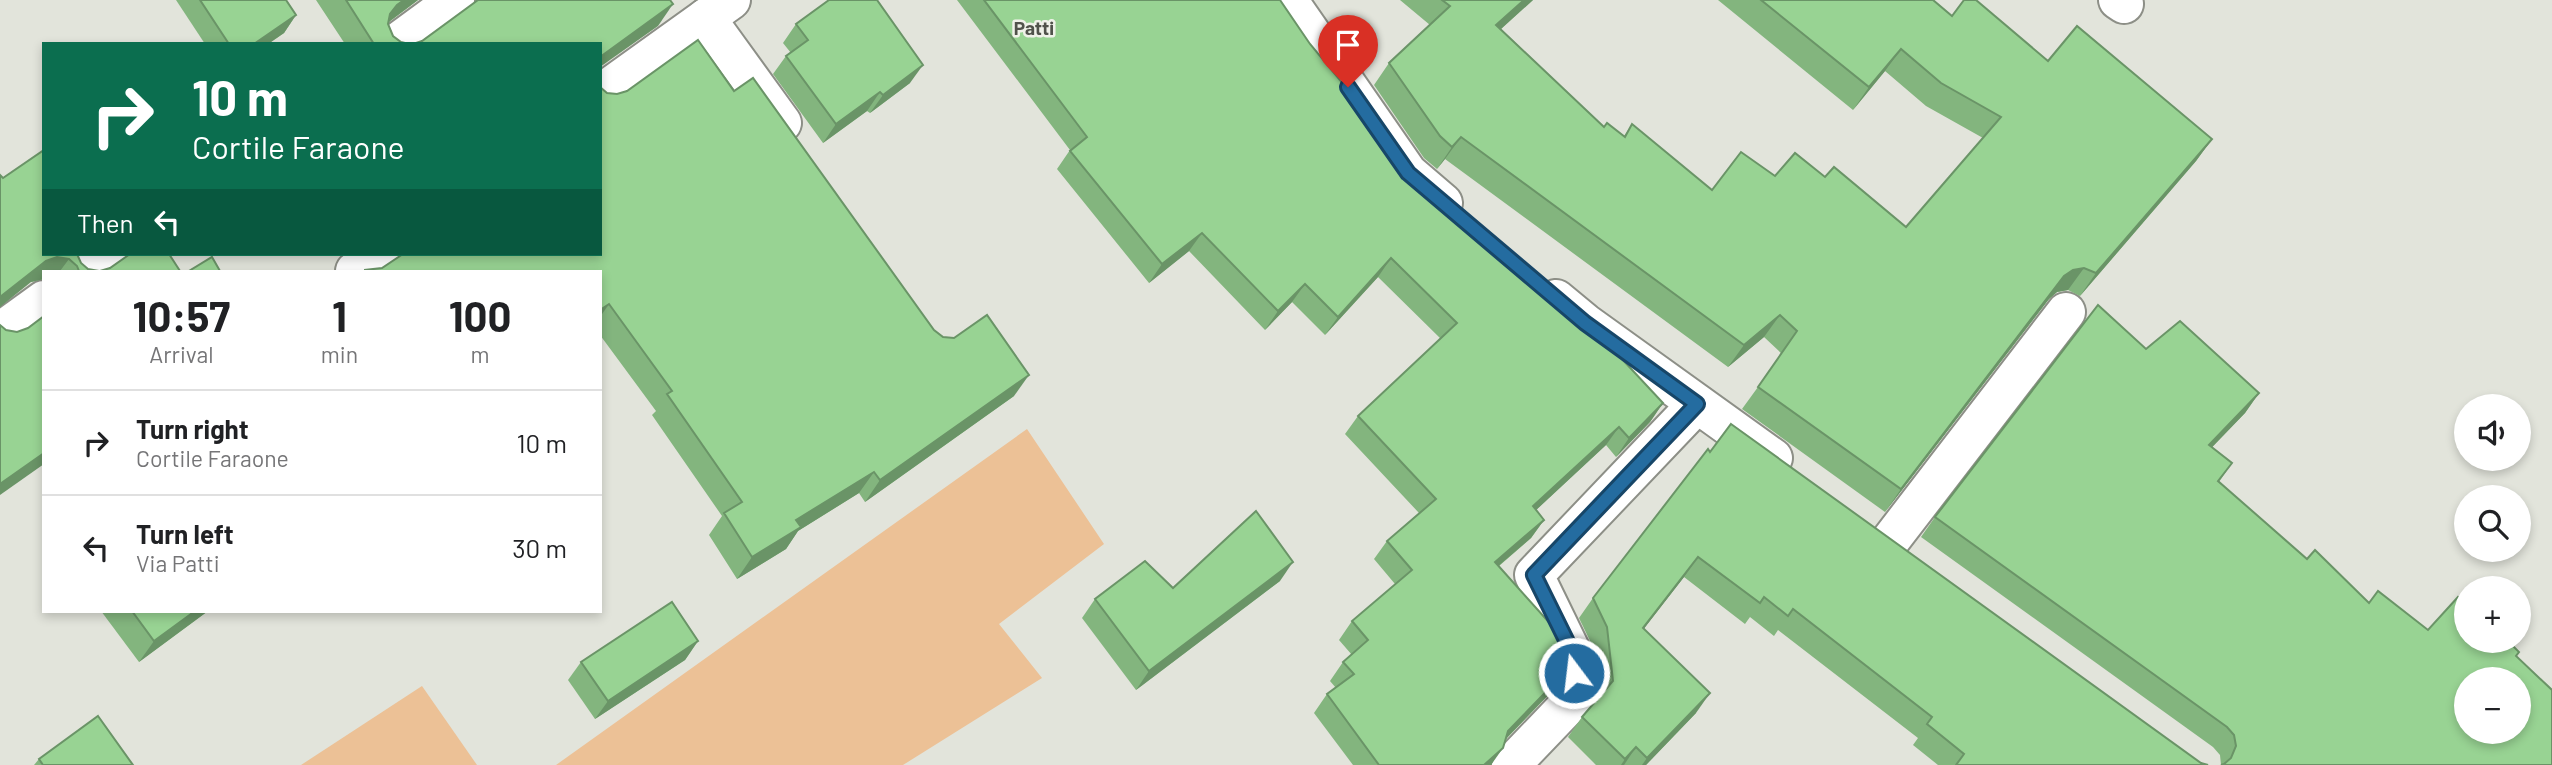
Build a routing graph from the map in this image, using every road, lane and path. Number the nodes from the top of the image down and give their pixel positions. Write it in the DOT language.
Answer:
graph roads {
  1 [pos="455,0"];
  2 [pos="1288,0"];
  3 [pos="718,9"];
  4 [pos="398,42"];
  5 [pos="602,93"];
  6 [pos="801,150"];
  7 [pos="1471,226"];
  8 [pos="104,256"];
  9 [pos="377,256"];
  10 [pos="84,270"];
  11 [pos="356,270"];
  12 [pos="1533,279"];
  13 [pos="42,301"];
  14 [pos="2066,312"];
  15 [pos="0,332"];
  16 [pos="1697,404"];
  17 [pos="1799,477"];
  18 [pos="1856,517"];
  19 [pos="1890,541"];
  20 [pos="1923,565"];
  21 [pos="1511,765"];
  1 -- 4 [label="street"];
  2 -- 7 [label="street"];
  3 -- 5 [label="street"];
  3 -- 6 [label="street"];
  8 -- 10 [label="street"];
  9 -- 11 [label="street"];
  12 -- 16 [label="street"];
  13 -- 15 [label="street"];
  14 -- 19 [label="street"];
  16 -- 17 [label="street"];
  16 -- 21 [label="street"];
  18 -- 19 [label="street"];
  19 -- 20 [label="street"];
}
